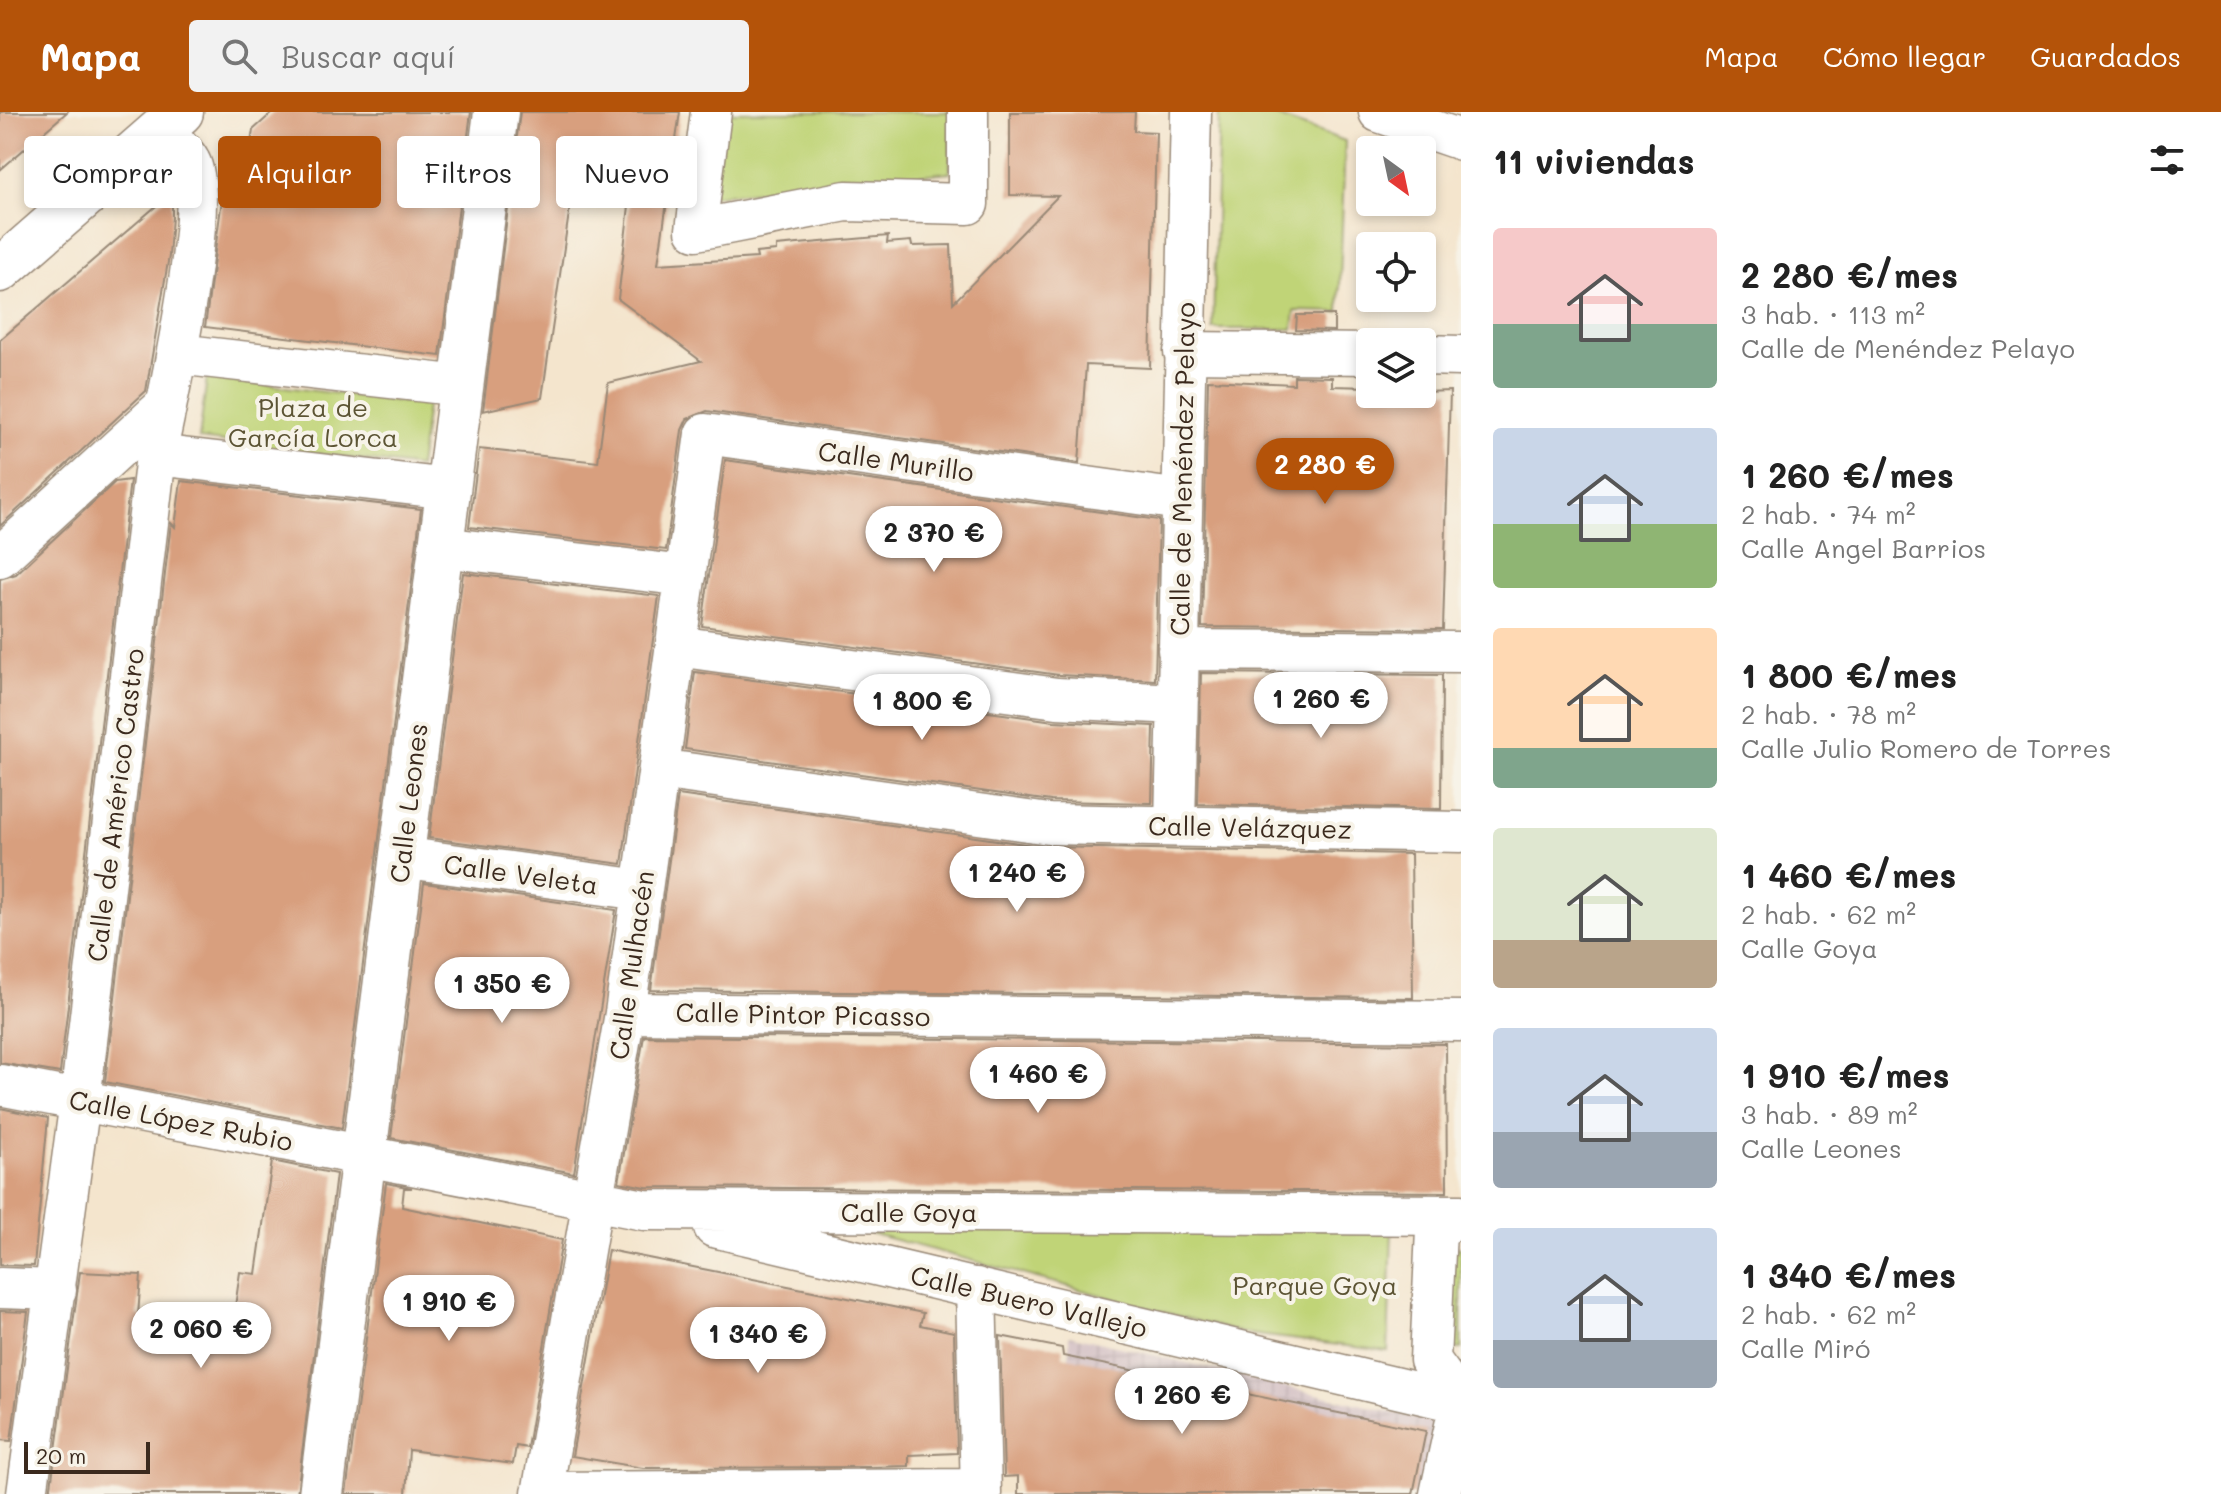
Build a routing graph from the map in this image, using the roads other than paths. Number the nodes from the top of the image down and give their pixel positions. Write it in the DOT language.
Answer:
graph roads {
  1 [pos="496,112"];
  2 [pos="711,112"];
  3 [pos="968,112"];
  4 [pos="1191,112"];
  5 [pos="1379,112"];
  6 [pos="171,121"];
  7 [pos="1461,140"];
  8 [pos="0,270"];
  9 [pos="1184,352"];
  10 [pos="177,354"];
  11 [pos="1356,354"];
  12 [pos="1436,355"];
  13 [pos="1461,356"];
  14 [pos="462,386"];
  15 [pos="166,405"];
  16 [pos="705,434"];
  17 [pos="156,455"];
  18 [pos="449,489"];
  19 [pos="1181,500"];
  20 [pos="441,547"];
  21 [pos="0,557"];
  22 [pos="686,576"];
  23 [pos="676,646"];
  24 [pos="1178,650"];
  25 [pos="1461,652"];
  26 [pos="1177,704"];
  27 [pos="659,769"];
  28 [pos="1175,825"];
  29 [pos="1461,832"];
  30 [pos="400,857"];
  31 [pos="642,890"];
  32 [pos="625,1013"];
  33 [pos="1461,1021"];
  34 [pos="0,1085"];
  35 [pos="80,1101"];
  36 [pos="362,1155"];
  37 [pos="593,1203"];
  38 [pos="644,1210"];
  39 [pos="1461,1215"];
  40 [pos="0,1288"];
  41 [pos="976,1288"];
  42 [pos="56,1290"];
  43 [pos="1461,1403"];
  44 [pos="980,1492"];
  45 [pos="542,1493"];
  46 [pos="27,1494"];
  47 [pos="321,1494"];
  48 [pos="1440,1494"];
  1 -- 14 [label="street, Calle Leones"];
  2 -- 3 [label="street"];
  4 -- 9 [label="street, Calle de Menéndez Pelayo"];
  5 -- 7 [label="street"];
  6 -- 8 [label="street"];
  6 -- 10 [label="street, Calle de Américo Castro"];
  9 -- 11 [label="street"];
  9 -- 19 [label="street, Calle de Menéndez Pelayo"];
  10 -- 14 [label="street"];
  10 -- 15 [label="street, Calle de Américo Castro"];
  12 -- 13 [label="street"];
  14 -- 18 [label="street, Calle Leones"];
  15 -- 17 [label="street, Calle de Américo Castro"];
  15 -- 21 [label="street"];
  16 -- 19 [label="street, Calle Murillo"];
  16 -- 22 [label="street, Calle Mulhacén"];
  17 -- 18 [label="street"];
  17 -- 35 [label="street, Calle de Américo Castro"];
  18 -- 20 [label="street, Calle Leones"];
  19 -- 24 [label="street, Calle de Menéndez Pelayo"];
  20 -- 22 [label="street"];
  20 -- 30 [label="street, Calle Leones"];
  22 -- 23 [label="street, Calle Mulhacén"];
  23 -- 26 [label="street"];
  23 -- 27 [label="street, Calle Mulhacén"];
  24 -- 25 [label="street"];
  24 -- 26 [label="street, Calle de Menéndez Pelayo"];
  26 -- 28 [label="street, Calle de Menéndez Pelayo"];
  27 -- 28 [label="street, Calle Velázquez"];
  27 -- 31 [label="street, Calle Mulhacén"];
  28 -- 29 [label="street, Calle Velázquez"];
  30 -- 31 [label="street, Calle Veleta"];
  30 -- 36 [label="street, Calle Leones"];
  31 -- 32 [label="street, Calle Mulhacén"];
  32 -- 33 [label="street, Calle Pintor Picasso"];
  32 -- 37 [label="street, Calle Mulhacén"];
  34 -- 35 [label="street, Calle López Rubio"];
  35 -- 36 [label="street, Calle López Rubio"];
  35 -- 42 [label="street, Calle de Américo Castro"];
  36 -- 37 [label="street, Calle Goya"];
  36 -- 47 [label="street, Calle Leones"];
  37 -- 38 [label="street, Calle Goya"];
  37 -- 45 [label="street, Calle Mulhacén"];
  38 -- 39 [label="street, Calle Goya"];
  38 -- 41 [label="street, Calle Buero Vallejo"];
  39 -- 43 [label="street"];
  40 -- 42 [label="street"];
  41 -- 43 [label="street, Calle Buero Vallejo"];
  41 -- 44 [label="street"];
  42 -- 46 [label="street, Calle de Américo Castro"];
  43 -- 48 [label="street"];
  44 -- 45 [label="street"];
}
